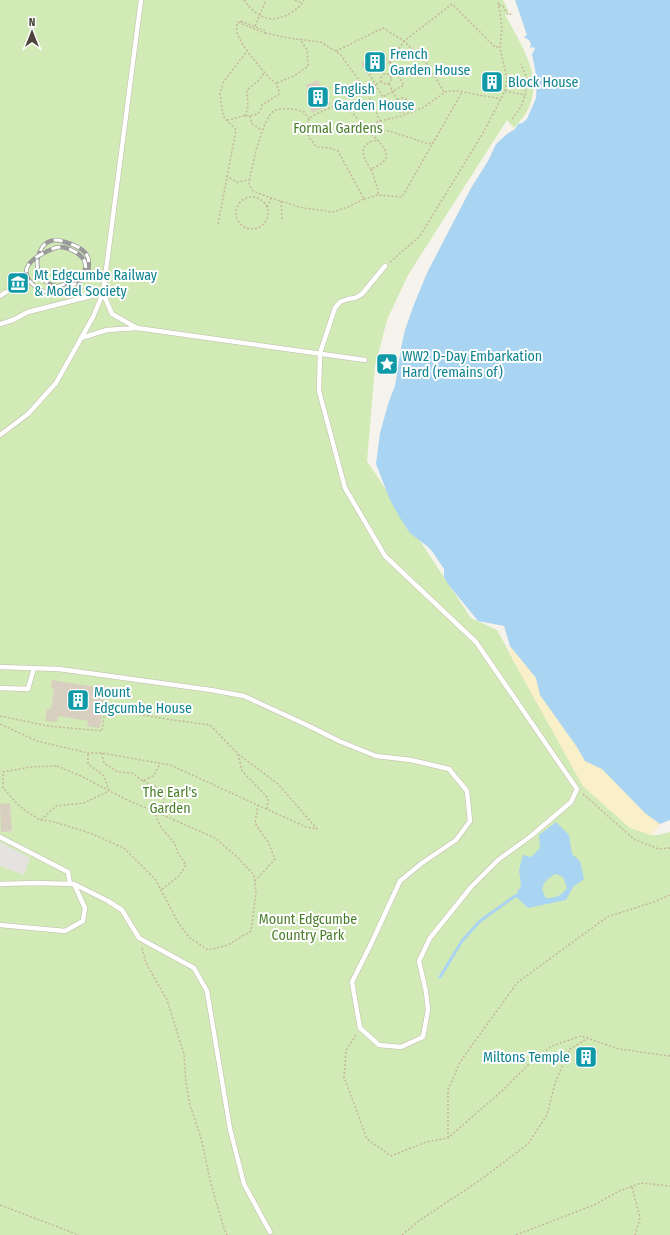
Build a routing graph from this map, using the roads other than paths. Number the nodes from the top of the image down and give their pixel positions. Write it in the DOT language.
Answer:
graph roads {
  1 [pos="141,0"];
  2 [pos="385,266"];
  3 [pos="6,292"];
  4 [pos="103,293"];
  5 [pos="0,296"];
  6 [pos="0,324"];
  7 [pos="137,328"];
  8 [pos="81,338"];
  9 [pos="320,353"];
  10 [pos="365,360"];
  11 [pos="0,435"];
  12 [pos="0,667"];
  13 [pos="34,668"];
  14 [pos="0,688"];
  15 [pos="0,837"];
  16 [pos="0,884"];
  17 [pos="72,884"];
  18 [pos="0,925"];
  19 [pos="270,1232"];
  1 -- 4 [label="lane"];
  2 -- 9 [label="lane"];
  3 -- 5 [label="lane"];
  4 -- 6 [label="lane"];
  4 -- 7 [label="lane"];
  4 -- 8 [label="lane"];
  7 -- 8 [label="lane"];
  7 -- 9 [label="lane"];
  8 -- 11 [label="lane"];
  9 -- 10 [label="lane"];
  9 -- 13 [label="lane"];
  12 -- 13 [label="lane"];
  13 -- 14 [label="lane"];
  15 -- 17 [label="lane"];
  16 -- 17 [label="lane"];
  17 -- 18 [label="lane"];
  17 -- 19 [label="lane"];
}
